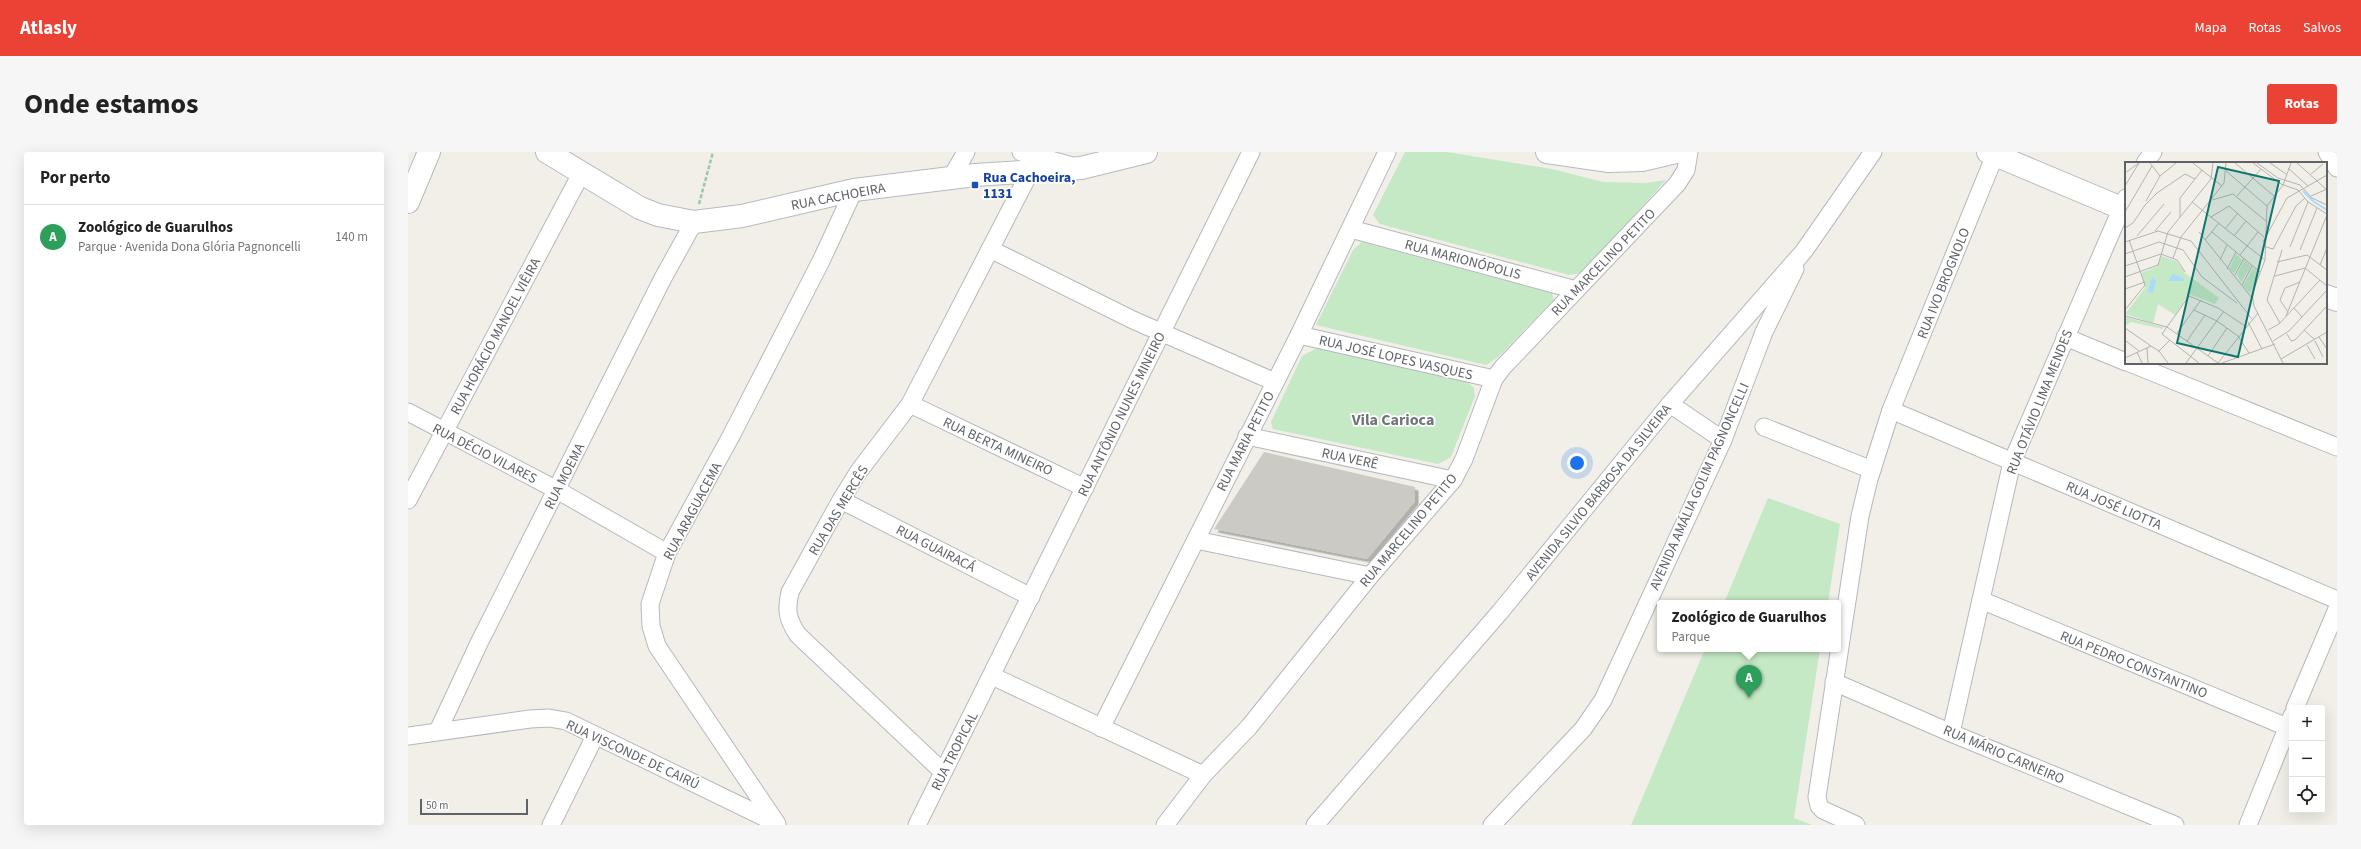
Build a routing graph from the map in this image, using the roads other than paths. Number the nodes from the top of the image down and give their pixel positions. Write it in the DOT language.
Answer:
graph roads {
  1 [pos="439,152"];
  2 [pos="547,152"];
  3 [pos="966,152"];
  4 [pos="1021,152"];
  5 [pos="1146,152"];
  6 [pos="1250,152"];
  7 [pos="1387,152"];
  8 [pos="1547,152"];
  9 [pos="1676,152"];
  10 [pos="1689,152"];
  11 [pos="1873,152"];
  12 [pos="2153,152"];
  13 [pos="2327,152"];
  14 [pos="1992,154"];
  15 [pos="1121,156"];
  16 [pos="425,162"];
  17 [pos="2146,162"];
  18 [pos="1081,168"];
  19 [pos="2337,168"];
  20 [pos="582,172"];
  21 [pos="1030,172"];
  22 [pos="951,178"];
  23 [pos="854,190"];
  24 [pos="408,202"];
  25 [pos="2124,205"];
  26 [pos="694,222"];
  27 [pos="1351,229"];
  28 [pos="990,249"];
  29 [pos="1804,251"];
  30 [pos="1576,290"];
  31 [pos="2327,296"];
  32 [pos="2337,300"];
  33 [pos="1161,331"];
  34 [pos="1298,335"];
  35 [pos="2065,337"];
  36 [pos="2125,362"];
  37 [pos="2132,364"];
  38 [pos="1494,379"];
  39 [pos="1275,382"];
  40 [pos="910,404"];
  41 [pos="1670,404"];
  42 [pos="1891,410"];
  43 [pos="408,412"];
  44 [pos="1764,427"];
  45 [pos="444,431"];
  46 [pos="1247,436"];
  47 [pos="1722,440"];
  48 [pos="2337,447"];
  49 [pos="2012,462"];
  50 [pos="1872,470"];
  51 [pos="1453,480"];
  52 [pos="1085,488"];
  53 [pos="557,490"];
  54 [pos="408,500"];
  55 [pos="841,500"];
  56 [pos="1196,540"];
  57 [pos="667,553"];
  58 [pos="1370,576"];
  59 [pos="1031,597"];
  60 [pos="1981,600"];
  61 [pos="2337,600"];
  62 [pos="2337,609"];
  63 [pos="1841,637"];
  64 [pos="1839,652"];
  65 [pos="992,676"];
  66 [pos="1834,682"];
  67 [pos="2296,705"];
  68 [pos="2289,722"];
  69 [pos="2289,724"];
  70 [pos="1101,728"];
  71 [pos="438,731"];
  72 [pos="1952,733"];
  73 [pos="408,736"];
  74 [pos="595,736"];
  75 [pos="943,772"];
  76 [pos="1203,775"];
  77 [pos="778,824"];
  78 [pos="551,825"];
  79 [pos="917,825"];
  80 [pos="1165,825"];
  81 [pos="1315,825"];
  82 [pos="1492,825"];
  83 [pos="1856,825"];
  84 [pos="2175,825"];
  85 [pos="2248,825"];
  1 -- 16 [label="main road"];
  2 -- 20 [label="main road, RUA CACHOEIRA"];
  3 -- 22 [label="street"];
  4 -- 18 [label="street"];
  5 -- 15 [label="main road, RUA CACHOEIRA"];
  6 -- 33 [label="street, RUA ANTÔNIO NUNES MINEIRO"];
  7 -- 27 [label="street, RUA MARIA PETITO"];
  8 -- 9 [label="main road"];
  10 -- 30 [label="street, RUA MARCELINO PETITO"];
  11 -- 29 [label="street, AVENIDA SILVIO BARBOSA DA SILVEIRA"];
  12 -- 17 [label="street"];
  13 -- 19 [label="street"];
  14 -- 25 [label="main road"];
  14 -- 42 [label="street, RUA IVO BROGNOLO"];
  15 -- 18 [label="main road, RUA CACHOEIRA"];
  16 -- 24 [label="main road"];
  18 -- 21 [label="main road, RUA CACHOEIRA"];
  20 -- 26 [label="main road, RUA CACHOEIRA"];
  20 -- 45 [label="street, RUA HORÁCIO MANOEL VIÊIRA"];
  21 -- 22 [label="main road, RUA CACHOEIRA"];
  21 -- 28 [label="street, RUA DAS MERCÊS"];
  22 -- 23 [label="main road, RUA CACHOEIRA"];
  23 -- 26 [label="main road, RUA CACHOEIRA"];
  23 -- 57 [label="street, RUA ARAGUACEMA"];
  25 -- 35 [label="street, RUA OTÁVIO LIMA MENDES"];
  26 -- 53 [label="street, RUA MOEMA"];
  27 -- 30 [label="street, RUA MARIONÓPOLIS"];
  27 -- 34 [label="street, RUA MARIA PETITO"];
  28 -- 33 [label="street"];
  28 -- 40 [label="street, RUA DAS MERCÊS"];
  29 -- 41 [label="street, AVENIDA SILVIO BARBOSA DA SILVEIRA"];
  29 -- 47 [label="street, AVENIDA AMÁLIA GOLIM PAGNONCELLI"];
  30 -- 38 [label="street, RUA MARCELINO PETITO"];
  31 -- 32 [label="main road"];
  33 -- 39 [label="street"];
  33 -- 52 [label="street, RUA ANTÔNIO NUNES MINEIRO"];
  34 -- 38 [label="street, RUA JOSÉ LOPES VASQUES"];
  34 -- 39 [label="street, RUA MARIA PETITO"];
  35 -- 36 [label="street"];
  35 -- 49 [label="street, RUA OTÁVIO LIMA MENDES"];
  37 -- 48 [label="street"];
  38 -- 51 [label="street, RUA MARCELINO PETITO"];
  39 -- 46 [label="street, RUA MARIA PETITO"];
  40 -- 52 [label="street, RUA BERTA MINEIRO"];
  40 -- 55 [label="street, RUA DAS MERCÊS"];
  41 -- 47 [label="street"];
  41 -- 81 [label="street, AVENIDA SILVIO BARBOSA DA SILVEIRA"];
  42 -- 49 [label="street, RUA JOSÉ LIOTTA"];
  42 -- 50 [label="street, RUA IVO BROGNOLO"];
  43 -- 45 [label="street, RUA DÉCIO VILARES"];
  44 -- 50 [label="street"];
  45 -- 53 [label="street, RUA DÉCIO VILARES"];
  45 -- 54 [label="street, RUA HORÁCIO MANOEL VIÊIRA"];
  46 -- 51 [label="street, RUA VERÊ"];
  46 -- 56 [label="street, RUA MARIA PETITO"];
  47 -- 82 [label="street, AVENIDA AMÁLIA GOLIM PAGNONCELLI"];
  49 -- 60 [label="street, RUA OTÁVIO LIMA MENDES"];
  49 -- 61 [label="street, RUA JOSÉ LIOTTA"];
  50 -- 63 [label="street, RUA IVO BROGNOLO"];
  51 -- 58 [label="street, RUA MARCELINO PETITO"];
  52 -- 59 [label="street, RUA ANTÔNIO NUNES MINEIRO"];
  53 -- 57 [label="street, RUA DÉCIO VILARES"];
  53 -- 71 [label="street, RUA MOEMA"];
  55 -- 59 [label="street, RUA GUAIRACÁ"];
  55 -- 75 [label="street, RUA DAS MERCÊS"];
  56 -- 58 [label="street"];
  56 -- 70 [label="street, RUA MARIA PETITO"];
  57 -- 77 [label="street, RUA ARAGUACEMA"];
  58 -- 76 [label="street, RUA MARCELINO PETITO"];
  59 -- 65 [label="street, RUA ANTÔNIO NUNES MINEIRO"];
  60 -- 68 [label="street, RUA PEDRO CONSTANTINO"];
  60 -- 72 [label="street, RUA OTÁVIO LIMA MENDES"];
  62 -- 67 [label="street"];
  64 -- 66 [label="street, RUA IVO BROGNOLO"];
  65 -- 70 [label="street"];
  65 -- 75 [label="street, RUA TROPICAL"];
  66 -- 72 [label="street, RUA MÁRIO CARNEIRO"];
  66 -- 83 [label="street, RUA IVO BROGNOLO"];
  69 -- 85 [label="street"];
  70 -- 76 [label="street"];
  71 -- 73 [label="street, RUA VISCONDE DE CAIRÚ"];
  71 -- 74 [label="street, RUA VISCONDE DE CAIRÚ"];
  72 -- 84 [label="street, RUA MÁRIO CARNEIRO"];
  74 -- 77 [label="street, RUA VISCONDE DE CAIRÚ"];
  74 -- 78 [label="street"];
  75 -- 79 [label="street, RUA TROPICAL"];
  76 -- 80 [label="street, RUA MARCELINO PETITO"];
}
